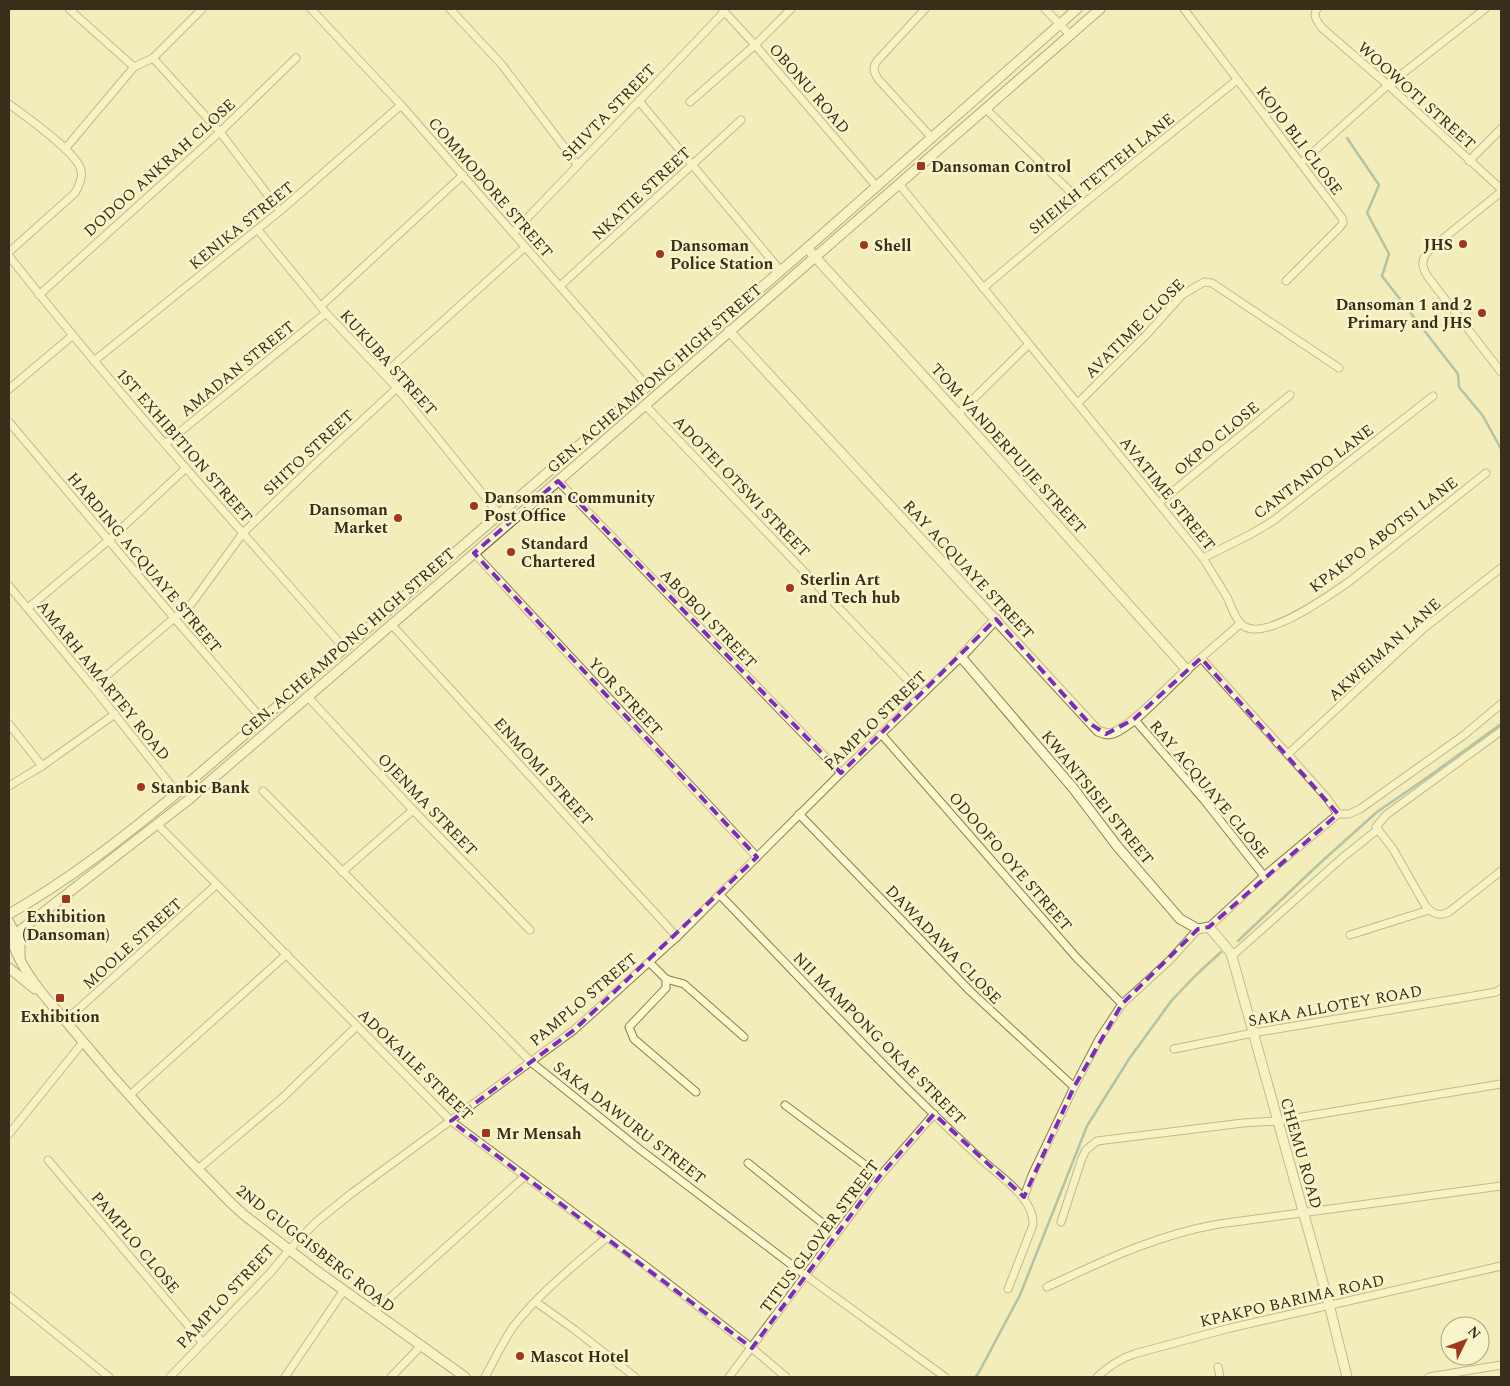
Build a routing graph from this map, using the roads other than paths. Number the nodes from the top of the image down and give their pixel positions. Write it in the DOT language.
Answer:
graph roads {
  1 [pos="69,9"];
  2 [pos="311,9"];
  3 [pos="450,9"];
  4 [pos="791,9"];
  5 [pos="925,9"];
  6 [pos="1045,9"];
  7 [pos="1077,9"];
  8 [pos="1100,9"];
  9 [pos="1184,9"];
  10 [pos="1317,9"];
  11 [pos="1485,9"];
  12 [pos="197,10"];
  13 [pos="723,10"];
  14 [pos="1060,24"];
  15 [pos="1070,35"];
  16 [pos="755,45"];
  17 [pos="153,58"];
  18 [pos="296,58"];
  19 [pos="134,67"];
  20 [pos="1237,80"];
  21 [pos="1388,85"];
  22 [pos="639,101"];
  23 [pos="690,102"];
  24 [pos="9,104"];
  25 [pos="401,105"];
  26 [pos="985,108"];
  27 [pos="741,120"];
  28 [pos="1501,129"];
  29 [pos="220,132"];
  30 [pos="932,138"];
  31 [pos="65,149"];
  32 [pos="1469,160"];
  33 [pos="1301,163"];
  34 [pos="577,164"];
  35 [pos="691,164"];
  36 [pos="463,175"];
  37 [pos="899,184"];
  38 [pos="877,187"];
  39 [pos="1501,190"];
  40 [pos="1083,204"];
  41 [pos="280,211"];
  42 [pos="258,230"];
  43 [pos="513,233"];
  44 [pos="525,247"];
  45 [pos="807,248"];
  46 [pos="9,254"];
  47 [pos="815,258"];
  48 [pos="780,270"];
  49 [pos="1286,281"];
  50 [pos="560,286"];
  51 [pos="983,288"];
  52 [pos="39,295"];
  53 [pos="321,306"];
  54 [pos="326,312"];
  55 [pos="729,332"];
  56 [pos="72,336"];
  57 [pos="1029,344"];
  58 [pos="94,361"];
  59 [pos="1339,368"];
  60 [pos="1501,372"];
  61 [pos="384,374"];
  62 [pos="648,387"];
  63 [pos="397,388"];
  64 [pos="9,389"];
  65 [pos="1290,395"];
  66 [pos="1434,396"];
  67 [pos="1078,402"];
  68 [pos="646,405"];
  69 [pos="958,414"];
  70 [pos="9,422"];
  71 [pos="165,444"];
  72 [pos="186,468"];
  73 [pos="1486,473"];
  74 [pos="558,481"];
  75 [pos="1159,503"];
  76 [pos="499,514"];
  77 [pos="243,533"];
  78 [pos="109,540"];
  79 [pos="474,553"];
  80 [pos="1203,558"];
  81 [pos="1501,568"];
  82 [pos="9,586"];
  83 [pos="28,608"];
  84 [pos="175,619"];
  85 [pos="996,620"];
  86 [pos="391,624"];
  87 [pos="1240,624"];
  88 [pos="344,648"];
  89 [pos="961,658"];
  90 [pos="1200,658"];
  91 [pos="1187,670"];
  92 [pos="94,687"];
  93 [pos="922,695"];
  94 [pos="308,696"];
  95 [pos="1501,704"];
  96 [pos="115,714"];
  97 [pos="262,719"];
  98 [pos="1134,719"];
  99 [pos="9,724"];
  100 [pos="1501,731"];
  101 [pos="882,735"];
  102 [pos="1288,754"];
  103 [pos="42,766"];
  104 [pos="841,773"];
  105 [pos="9,786"];
  106 [pos="263,791"];
  107 [pos="177,793"];
  108 [pos="413,810"];
  109 [pos="799,814"];
  110 [pos="1338,814"];
  111 [pos="158,825"];
  112 [pos="1378,830"];
  113 [pos="757,857"];
  114 [pos="1501,871"];
  115 [pos="342,872"];
  116 [pos="1264,876"];
  117 [pos="216,885"];
  118 [pos="720,895"];
  119 [pos="1427,908"];
  120 [pos="9,914"];
  121 [pos="9,922"];
  122 [pos="30,923"];
  123 [pos="1209,927"];
  124 [pos="1198,929"];
  125 [pos="530,930"];
  126 [pos="1350,936"];
  127 [pos="676,937"];
  128 [pos="12,943"];
  129 [pos="287,954"];
  130 [pos="1231,954"];
  131 [pos="20,960"];
  132 [pos="649,962"];
  133 [pos="9,968"];
  134 [pos="9,972"];
  135 [pos="21,978"];
  136 [pos="666,979"];
  137 [pos="1501,989"];
  138 [pos="41,994"];
  139 [pos="1122,1004"];
  140 [pos="66,1020"];
  141 [pos="358,1026"];
  142 [pos="1253,1032"];
  143 [pos="744,1038"];
  144 [pos="83,1042"];
  145 [pos="1174,1049"];
  146 [pos="531,1062"];
  147 [pos="1501,1084"];
  148 [pos="1074,1087"];
  149 [pos="696,1092"];
  150 [pos="130,1095"];
  151 [pos="785,1105"];
  152 [pos="934,1114"];
  153 [pos="451,1121"];
  154 [pos="1278,1122"];
  155 [pos="9,1134"];
  156 [pos="48,1160"];
  157 [pos="748,1163"];
  158 [pos="198,1169"];
  159 [pos="525,1176"];
  160 [pos="880,1176"];
  161 [pos="1501,1186"];
  162 [pos="1024,1197"];
  163 [pos="1303,1212"];
  164 [pos="1061,1222"];
  165 [pos="836,1234"];
  166 [pos="607,1237"];
  167 [pos="289,1250"];
  168 [pos="1501,1266"];
  169 [pos="805,1275"];
  170 [pos="1047,1287"];
  171 [pos="1008,1289"];
  172 [pos="344,1290"];
  173 [pos="9,1296"];
  174 [pos="536,1302"];
  175 [pos="1329,1304"];
  176 [pos="374,1312"];
  177 [pos="203,1343"];
  178 [pos="421,1346"];
  179 [pos="752,1348"];
  180 [pos="1501,1365"];
  181 [pos="1218,1367"];
  182 [pos="172,1375"];
  183 [pos="109,1377"];
  184 [pos="182,1377"];
  185 [pos="284,1377"];
  186 [pos="391,1377"];
  187 [pos="465,1377"];
  188 [pos="485,1377"];
  189 [pos="635,1377"];
  190 [pos="729,1377"];
  191 [pos="786,1377"];
  192 [pos="945,1377"];
  193 [pos="1097,1377"];
  194 [pos="1220,1377"];
  195 [pos="1347,1377"];
  196 [pos="1429,1377"];
  1 -- 19 [label="street"];
  2 -- 25 [label="street, COMMODORE STREET"];
  3 -- 34 [label="street"];
  4 -- 16 [label="street"];
  5 -- 30 [label="street"];
  6 -- 14 [label="street"];
  7 -- 14 [label="main road, GEN. ACHEAMPONG HIGH STREET"];
  8 -- 15 [label="main road, GEN. ACHEAMPONG HIGH STREET"];
  9 -- 20 [label="street, KOJO BLI CLOSE"];
  10 -- 21 [label="street, WOOWOTI STREET"];
  11 -- 21 [label="street"];
  12 -- 17 [label="street"];
  13 -- 16 [label="street, OBONU ROAD"];
  13 -- 22 [label="street, SHIVTA STREET"];
  14 -- 15 [label="street"];
  14 -- 30 [label="main road, GEN. ACHEAMPONG HIGH STREET"];
  15 -- 26 [label="main road, GEN. ACHEAMPONG HIGH STREET"];
  16 -- 23 [label="street"];
  16 -- 38 [label="street, OBONU ROAD"];
  17 -- 19 [label="street"];
  17 -- 29 [label="street"];
  18 -- 29 [label="street, DODOO ANKRAH CLOSE"];
  19 -- 31 [label="street"];
  20 -- 33 [label="street, KOJO BLI CLOSE"];
  20 -- 40 [label="street, SHEIKH TETTEH LANE"];
  21 -- 32 [label="street, WOOWOTI STREET"];
  21 -- 33 [label="street"];
  22 -- 34 [label="street, SHIVTA STREET"];
  22 -- 35 [label="street"];
  24 -- 31 [label="street"];
  25 -- 36 [label="street, COMMODORE STREET"];
  25 -- 41 [label="street, KENIKA STREET"];
  26 -- 37 [label="main road, GEN. ACHEAMPONG HIGH STREET"];
  26 -- 40 [label="street"];
  27 -- 35 [label="street, NKATIE STREET"];
  28 -- 32 [label="street"];
  29 -- 41 [label="street"];
  29 -- 52 [label="street, DODOO ANKRAH CLOSE"];
  30 -- 38 [label="main road, GEN. ACHEAMPONG HIGH STREET"];
  31 -- 46 [label="street"];
  32 -- 39 [label="street, WOOWOTI STREET"];
  33 -- 49 [label="street, KOJO BLI CLOSE"];
  34 -- 43 [label="street, SHIVTA STREET"];
  35 -- 48 [label="street"];
  35 -- 50 [label="street, NKATIE STREET"];
  36 -- 43 [label="street, COMMODORE STREET"];
  36 -- 53 [label="street"];
  37 -- 47 [label="main road, GEN. ACHEAMPONG HIGH STREET"];
  37 -- 51 [label="street, AVATIME STREET"];
  38 -- 45 [label="main road, GEN. ACHEAMPONG HIGH STREET"];
  39 -- 60 [label="street"];
  40 -- 51 [label="street, SHEIKH TETTEH LANE"];
  41 -- 42 [label="street, KENIKA STREET"];
  42 -- 53 [label="street, KUKUBA STREET"];
  42 -- 58 [label="street, KENIKA STREET"];
  43 -- 44 [label="street, COMMODORE STREET"];
  44 -- 50 [label="street, COMMODORE STREET"];
  44 -- 61 [label="street"];
  45 -- 47 [label="main road, TOM VANDERPUIJE STREET"];
  45 -- 48 [label="main road, GEN. ACHEAMPONG HIGH STREET"];
  46 -- 52 [label="street, 1ST EXHIBITION STREET"];
  47 -- 55 [label="main road, GEN. ACHEAMPONG HIGH STREET"];
  47 -- 69 [label="main road, TOM VANDERPUIJE STREET"];
  48 -- 62 [label="main road, GEN. ACHEAMPONG HIGH STREET"];
  50 -- 62 [label="street, COMMODORE STREET"];
  51 -- 57 [label="street, AVATIME STREET"];
  52 -- 56 [label="street, 1ST EXHIBITION STREET"];
  53 -- 54 [label="street, KUKUBA STREET"];
  54 -- 61 [label="street, KUKUBA STREET"];
  54 -- 71 [label="street, AMADAN STREET"];
  55 -- 68 [label="main road, GEN. ACHEAMPONG HIGH STREET"];
  55 -- 85 [label="main road, RAY ACQUAYE STREET"];
  56 -- 58 [label="street, 1ST EXHIBITION STREET"];
  56 -- 64 [label="street"];
  57 -- 67 [label="street, AVATIME STREET"];
  57 -- 69 [label="street"];
  58 -- 71 [label="street, 1ST EXHIBITION STREET"];
  59 -- 67 [label="street, AVATIME CLOSE"];
  61 -- 63 [label="street, KUKUBA STREET"];
  62 -- 76 [label="main road, GEN. ACHEAMPONG HIGH STREET"];
  63 -- 76 [label="street, KUKUBA STREET"];
  63 -- 77 [label="street, SHITO STREET"];
  65 -- 75 [label="street, OKPO CLOSE"];
  66 -- 80 [label="street, CANTANDO LANE"];
  67 -- 75 [label="street, AVATIME STREET"];
  68 -- 74 [label="main road, GEN. ACHEAMPONG HIGH STREET"];
  68 -- 93 [label="street, ADOTEI OTSWI STREET"];
  69 -- 91 [label="main road, TOM VANDERPUIJE STREET"];
  70 -- 78 [label="street, HARDING ACQUAYE STREET"];
  71 -- 72 [label="street, 1ST EXHIBITION STREET"];
  72 -- 77 [label="street, 1ST EXHIBITION STREET"];
  72 -- 78 [label="street"];
  73 -- 87 [label="street, KPAKPO ABOTSI LANE"];
  74 -- 79 [label="main road, GEN. ACHEAMPONG HIGH STREET"];
  74 -- 104 [label="street, ABOBOI STREET"];
  75 -- 80 [label="street, AVATIME STREET"];
  76 -- 88 [label="main road, GEN. ACHEAMPONG HIGH STREET"];
  77 -- 84 [label="street, SHITO STREET"];
  77 -- 88 [label="street, 1ST EXHIBITION STREET"];
  78 -- 83 [label="street"];
  78 -- 84 [label="street, HARDING ACQUAYE STREET"];
  79 -- 86 [label="main road, GEN. ACHEAMPONG HIGH STREET"];
  79 -- 113 [label="street, YOR STREET"];
  80 -- 87 [label="street, AVATIME STREET"];
  81 -- 102 [label="street, AKWEIMAN LANE"];
  82 -- 83 [label="street, AMARH AMARTEY ROAD"];
  83 -- 92 [label="street, AMARH AMARTEY ROAD"];
  84 -- 92 [label="street, SHITO STREET"];
  84 -- 97 [label="street, HARDING ACQUAYE STREET"];
  85 -- 89 [label="main road, PAMPLO STREET"];
  85 -- 98 [label="main road, RAY ACQUAYE STREET"];
  86 -- 94 [label="main road, GEN. ACHEAMPONG HIGH STREET"];
  86 -- 127 [label="street, ENMOMI STREET"];
  87 -- 90 [label="street"];
  88 -- 97 [label="main road, GEN. ACHEAMPONG HIGH STREET"];
  89 -- 93 [label="street, PAMPLO STREET"];
  89 -- 124 [label="main road, KWANTSISEI STREET"];
  90 -- 91 [label="street, RAY ACQUAYE STREET"];
  90 -- 102 [label="street"];
  91 -- 98 [label="main road, RAY ACQUAYE STREET"];
  92 -- 96 [label="street, AMARH AMARTEY ROAD"];
  93 -- 101 [label="street, PAMPLO STREET"];
  94 -- 108 [label="street, OJENMA STREET"];
  94 -- 111 [label="main road, GEN. ACHEAMPONG HIGH STREET"];
  95 -- 110 [label="street"];
  96 -- 103 [label="street"];
  96 -- 107 [label="street, AMARH AMARTEY ROAD"];
  97 -- 107 [label="main road, GEN. ACHEAMPONG HIGH STREET"];
  98 -- 116 [label="street, RAY ACQUAYE CLOSE"];
  99 -- 103 [label="street"];
  100 -- 112 [label="street"];
  101 -- 104 [label="street, PAMPLO STREET"];
  101 -- 139 [label="street, ODOOFO OYE STREET"];
  102 -- 110 [label="street"];
  103 -- 105 [label="street"];
  104 -- 109 [label="street, PAMPLO STREET"];
  106 -- 115 [label="street, SAKA DAWURU STREET"];
  107 -- 120 [label="main road, GEN. ACHEAMPONG HIGH STREET"];
  108 -- 115 [label="street"];
  108 -- 125 [label="street, OJENMA STREET"];
  109 -- 113 [label="street, PAMPLO STREET"];
  109 -- 148 [label="street, DAWADAWA CLOSE"];
  110 -- 116 [label="street"];
  111 -- 117 [label="street, ADOKAILE STREET"];
  111 -- 122 [label="main road, GEN. ACHEAMPONG HIGH STREET"];
  112 -- 119 [label="street"];
  112 -- 130 [label="street"];
  113 -- 118 [label="street, PAMPLO STREET"];
  114 -- 119 [label="street"];
  115 -- 146 [label="street, SAKA DAWURU STREET"];
  116 -- 123 [label="street"];
  117 -- 129 [label="street, ADOKAILE STREET"];
  117 -- 140 [label="street, MOOLE STREET"];
  118 -- 127 [label="street, PAMPLO STREET"];
  118 -- 152 [label="street, NII MAMPONG OKAE STREET"];
  119 -- 126 [label="street"];
  121 -- 128 [label="main road, 2ND GUGGISBERG ROAD"];
  122 -- 128 [label="main road, GEN. ACHEAMPONG HIGH STREET"];
  122 -- 131 [label="main road"];
  123 -- 124 [label="main road"];
  123 -- 130 [label="main road, CHEMU ROAD"];
  124 -- 139 [label="street"];
  127 -- 132 [label="street, PAMPLO STREET"];
  128 -- 131 [label="main road, 2ND GUGGISBERG ROAD"];
  129 -- 141 [label="street, ADOKAILE STREET"];
  129 -- 150 [label="street"];
  130 -- 142 [label="main road, CHEMU ROAD"];
  131 -- 138 [label="main road, 2ND GUGGISBERG ROAD"];
  132 -- 136 [label="street"];
  132 -- 146 [label="street, PAMPLO STREET"];
  133 -- 135 [label="main road, 2ND GUGGISBERG ROAD"];
  134 -- 135 [label="main road"];
  135 -- 138 [label="main road, 2ND GUGGISBERG ROAD"];
  136 -- 143 [label="street"];
  136 -- 149 [label="street"];
  137 -- 142 [label="street, SAKA ALLOTEY ROAD"];
  138 -- 140 [label="main road, 2ND GUGGISBERG ROAD"];
  139 -- 148 [label="street"];
  140 -- 144 [label="main road, 2ND GUGGISBERG ROAD"];
  141 -- 153 [label="street, ADOKAILE STREET"];
  141 -- 158 [label="street"];
  142 -- 145 [label="street, SAKA ALLOTEY ROAD"];
  142 -- 154 [label="main road, CHEMU ROAD"];
  144 -- 150 [label="main road, 2ND GUGGISBERG ROAD"];
  144 -- 155 [label="street"];
  146 -- 153 [label="street, PAMPLO STREET"];
  146 -- 169 [label="street, SAKA DAWURU STREET"];
  147 -- 154 [label="street"];
  148 -- 162 [label="street"];
  150 -- 158 [label="main road, 2ND GUGGISBERG ROAD"];
  151 -- 160 [label="street"];
  152 -- 160 [label="street, TITUS GLOVER STREET"];
  152 -- 162 [label="street, NII MAMPONG OKAE STREET"];
  153 -- 159 [label="street, ADOKAILE STREET"];
  153 -- 167 [label="street, PAMPLO STREET"];
  154 -- 163 [label="main road, CHEMU ROAD"];
  154 -- 164 [label="street"];
  156 -- 177 [label="street, PAMPLO CLOSE"];
  157 -- 165 [label="street"];
  158 -- 167 [label="main road, 2ND GUGGISBERG ROAD"];
  159 -- 166 [label="street, ADOKAILE STREET"];
  159 -- 176 [label="street"];
  160 -- 165 [label="street, TITUS GLOVER STREET"];
  161 -- 163 [label="street"];
  162 -- 171 [label="street"];
  163 -- 170 [label="street"];
  163 -- 175 [label="main road, CHEMU ROAD"];
  165 -- 169 [label="street, TITUS GLOVER STREET"];
  166 -- 174 [label="street"];
  166 -- 179 [label="street, ADOKAILE STREET"];
  167 -- 172 [label="main road, 2ND GUGGISBERG ROAD"];
  167 -- 177 [label="street, PAMPLO STREET"];
  168 -- 175 [label="street, KPAKPO BARIMA ROAD"];
  169 -- 179 [label="street, TITUS GLOVER STREET"];
  169 -- 192 [label="street, SAKA DAWURU STREET"];
  172 -- 176 [label="main road, 2ND GUGGISBERG ROAD"];
  172 -- 185 [label="street"];
  173 -- 183 [label="street"];
  174 -- 188 [label="street"];
  174 -- 189 [label="street"];
  175 -- 193 [label="street, KPAKPO BARIMA ROAD"];
  175 -- 195 [label="main road, CHEMU ROAD"];
  176 -- 178 [label="main road, 2ND GUGGISBERG ROAD"];
  177 -- 182 [label="street, PAMPLO STREET"];
  178 -- 186 [label="street"];
  178 -- 187 [label="main road, 2ND GUGGISBERG ROAD"];
  179 -- 190 [label="street, TITUS GLOVER STREET"];
  179 -- 191 [label="street, ADOKAILE STREET"];
  180 -- 196 [label="street"];
  181 -- 194 [label="street"];
  182 -- 184 [label="street"];
}
